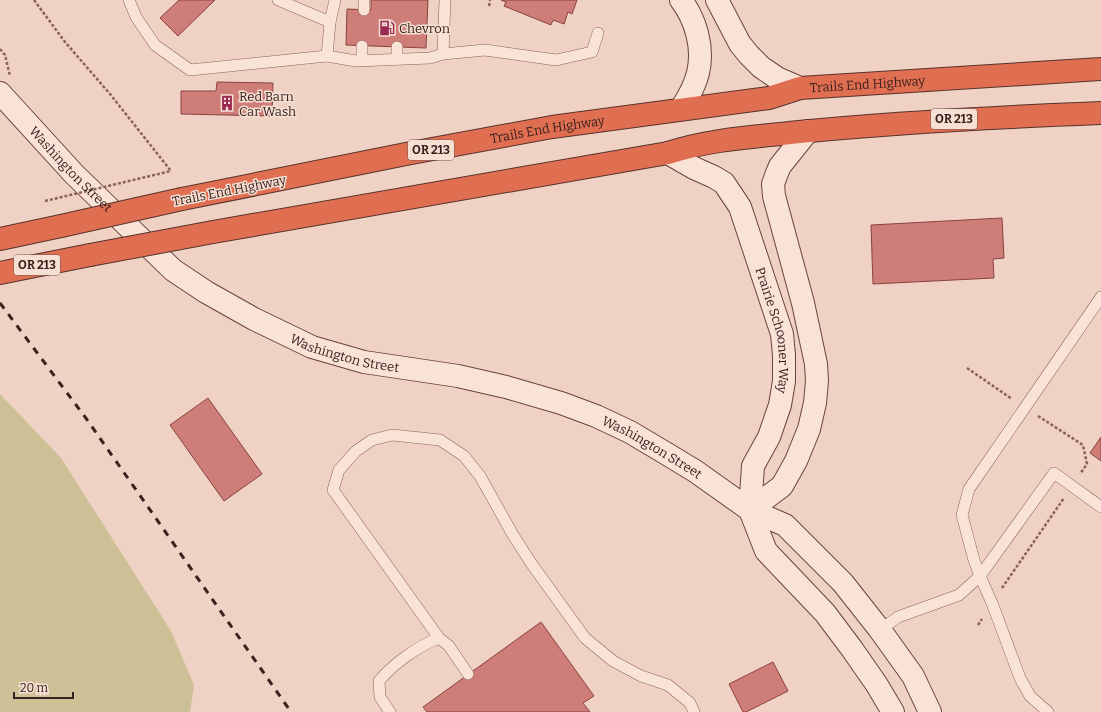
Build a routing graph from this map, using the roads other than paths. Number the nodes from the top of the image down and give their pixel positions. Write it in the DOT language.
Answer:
graph roads {
  1 [pos="128,0"];
  2 [pos="278,0"];
  3 [pos="334,0"];
  4 [pos="445,0"];
  5 [pos="681,0"];
  6 [pos="717,0"];
  7 [pos="330,22"];
  8 [pos="598,33"];
  9 [pos="362,46"];
  10 [pos="397,47"];
  11 [pos="443,54"];
  12 [pos="327,56"];
  13 [pos="397,59"];
  14 [pos="362,60"];
  15 [pos="1101,69"];
  16 [pos="800,88"];
  17 [pos="0,92"];
  18 [pos="681,109"];
  19 [pos="1101,113"];
  20 [pos="808,132"];
  21 [pos="668,153"];
  22 [pos="0,239"];
  23 [pos="0,273"];
  24 [pos="1101,297"];
  25 [pos="1101,507"];
  26 [pos="750,510"];
  27 [pos="980,576"];
  28 [pos="880,630"];
  29 [pos="439,638"];
  30 [pos="468,674"];
  31 [pos="390,712"];
  32 [pos="694,712"];
  33 [pos="892,712"];
  34 [pos="930,712"];
  35 [pos="1048,712"];
  1 -- 12 [label="lane"];
  2 -- 7 [label="lane"];
  3 -- 7 [label="lane"];
  4 -- 11 [label="lane"];
  5 -- 18 [label="main road"];
  6 -- 16 [label="main road"];
  7 -- 12 [label="lane"];
  8 -- 11 [label="lane"];
  9 -- 14 [label="lane"];
  10 -- 13 [label="lane"];
  11 -- 13 [label="lane"];
  12 -- 14 [label="lane"];
  13 -- 14 [label="lane"];
  15 -- 16 [label="highway, Trails End Highway / OR 213"];
  16 -- 18 [label="highway, Trails End Highway / OR 213"];
  17 -- 26 [label="main road, Washington Street"];
  18 -- 22 [label="highway, Trails End Highway / OR 213, bridge"];
  19 -- 20 [label="highway, OR 213"];
  20 -- 21 [label="highway, OR 213"];
  20 -- 26 [label="main road"];
  21 -- 23 [label="highway, OR 213, bridge"];
  21 -- 26 [label="main road, Prairie Schooner Way"];
  24 -- 27 [label="lane"];
  25 -- 27 [label="lane"];
  26 -- 28 [label="main road, Washington Street"];
  26 -- 33 [label="main road"];
  27 -- 28 [label="lane"];
  27 -- 35 [label="lane"];
  28 -- 34 [label="main road, Washington Street"];
  29 -- 30 [label="lane"];
  29 -- 31 [label="lane"];
  29 -- 32 [label="lane"];
}
